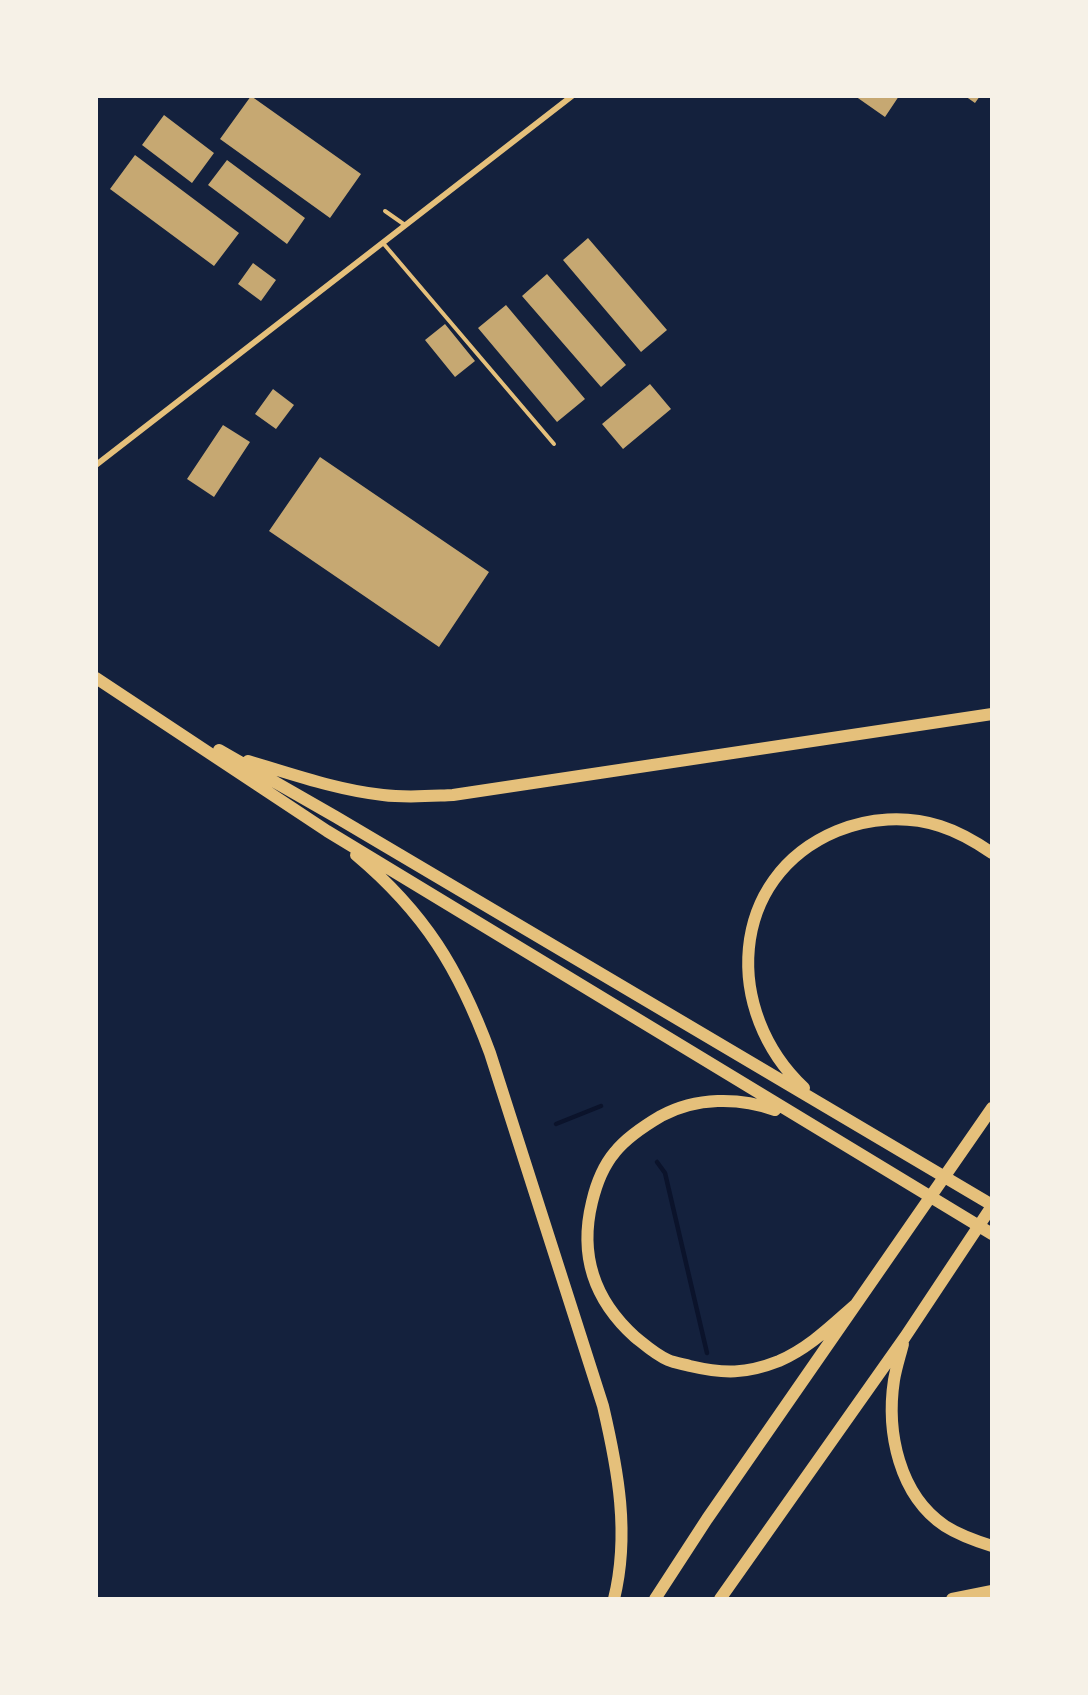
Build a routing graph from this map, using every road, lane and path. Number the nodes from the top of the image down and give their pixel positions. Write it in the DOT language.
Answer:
graph roads {
  1 [pos="572,96"];
  2 [pos="385,211"];
  3 [pos="405,225"];
  4 [pos="383,242"];
  5 [pos="554,444"];
  6 [pos="96,465"];
  7 [pos="96,678"];
  8 [pos="119,693"];
  9 [pos="992,714"];
  10 [pos="215,748"];
  11 [pos="327,831"];
  12 [pos="992,853"];
  13 [pos="992,1108"];
  14 [pos="839,1114"];
  15 [pos="823,1133"];
  16 [pos="992,1206"];
  17 [pos="992,1234"];
  18 [pos="855,1305"];
  19 [pos="905,1337"];
  20 [pos="992,1546"];
  21 [pos="992,1592"];
  22 [pos="614,1599"];
  23 [pos="654,1599"];
  24 [pos="720,1599"];
  25 [pos="952,1599"];
  1 -- 3 [label="street"];
  2 -- 3 [label="lane"];
  3 -- 4 [label="street"];
  4 -- 5 [label="lane"];
  4 -- 6 [label="street"];
  7 -- 8 [label="highway"];
  8 -- 10 [label="highway"];
  8 -- 11 [label="highway"];
  9 -- 10 [label="highway"];
  10 -- 14 [label="highway"];
  11 -- 15 [label="highway"];
  11 -- 22 [label="highway"];
  12 -- 14 [label="highway"];
  13 -- 18 [label="highway"];
  14 -- 16 [label="highway"];
  15 -- 17 [label="highway"];
  15 -- 18 [label="highway"];
  16 -- 19 [label="highway"];
  18 -- 23 [label="highway"];
  19 -- 20 [label="highway"];
  19 -- 24 [label="highway"];
  21 -- 25 [label="highway"];
}
